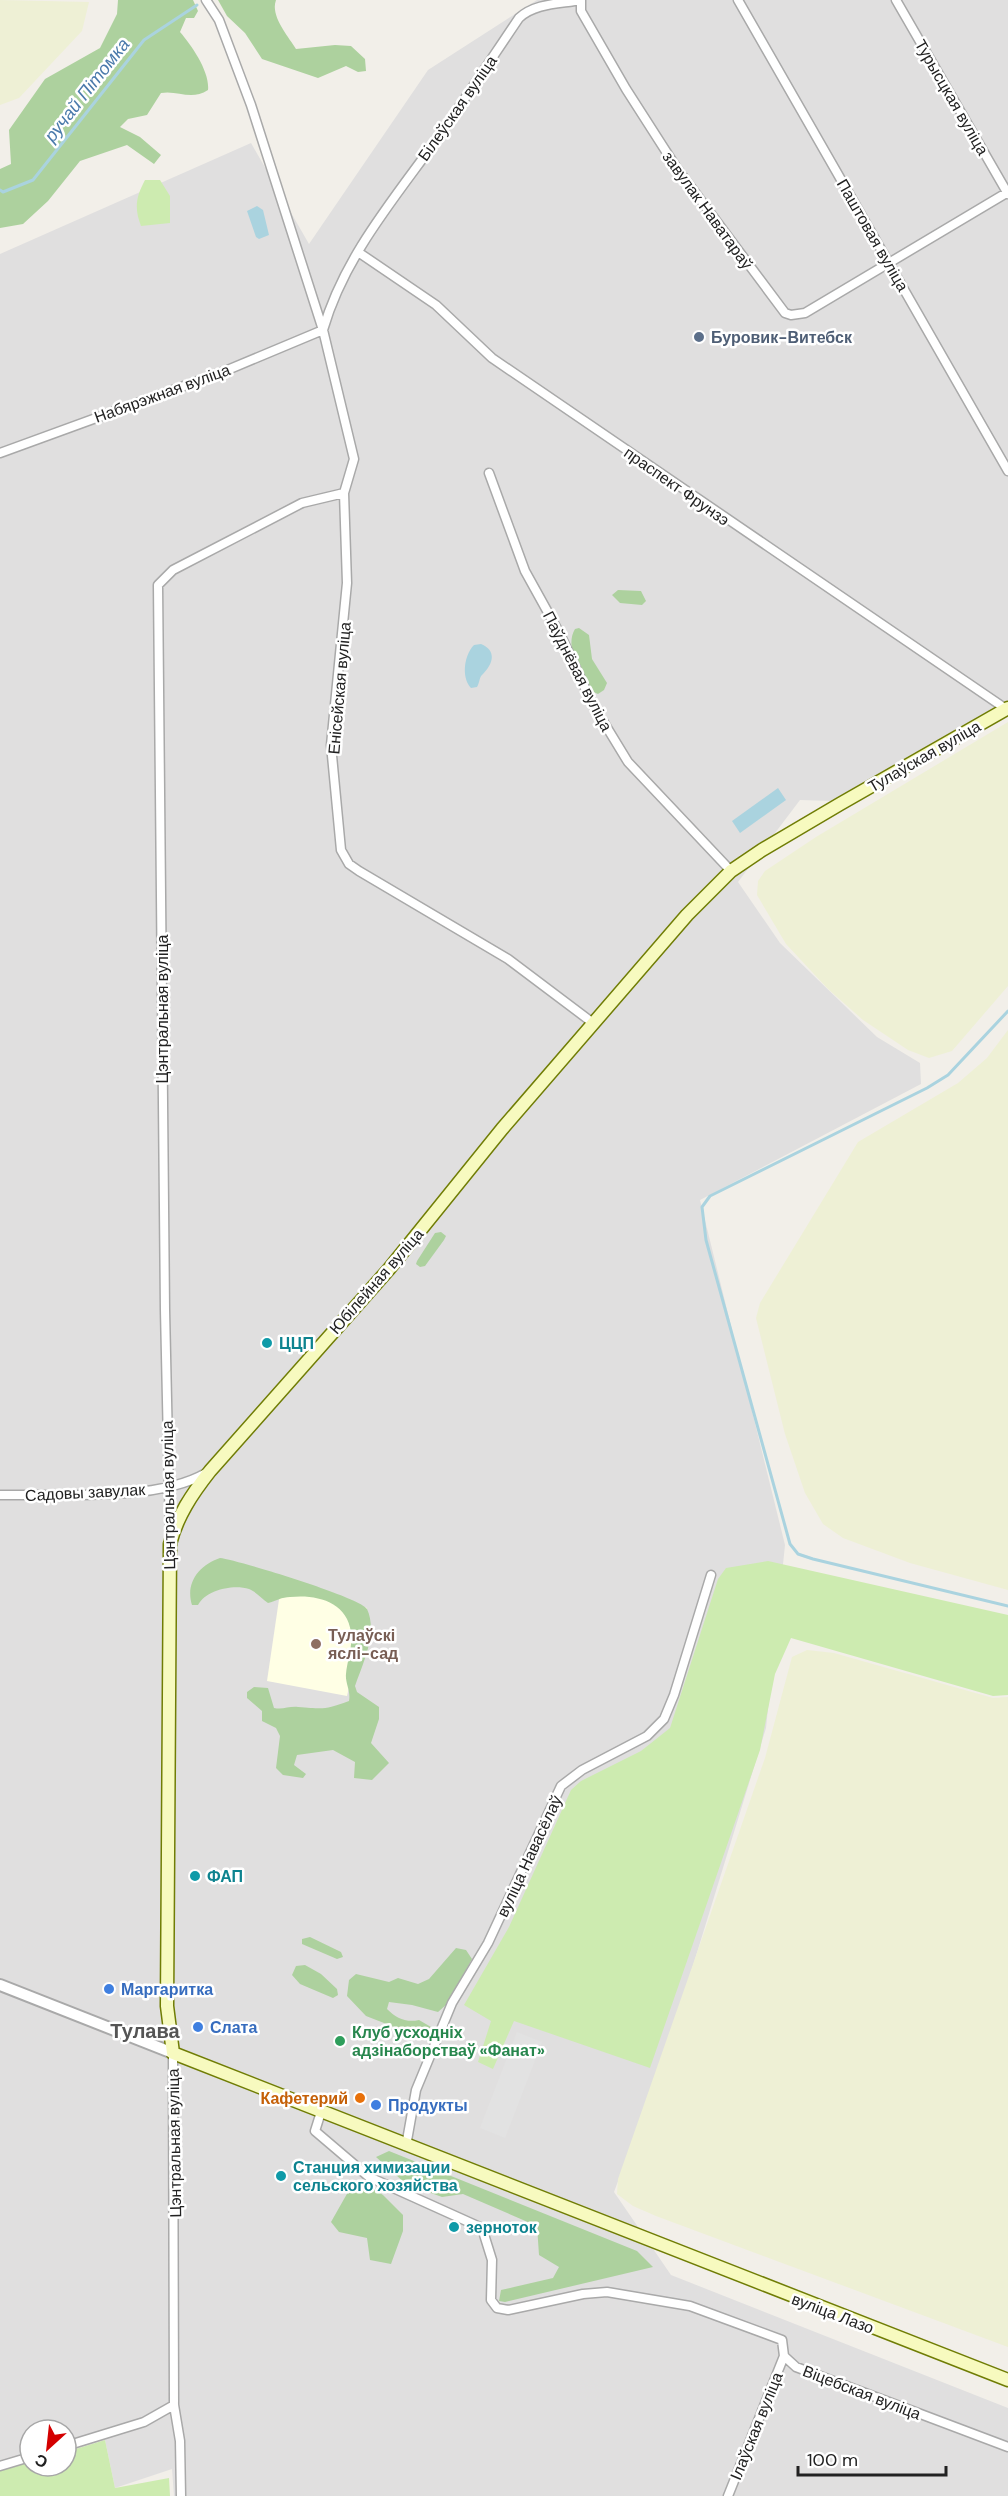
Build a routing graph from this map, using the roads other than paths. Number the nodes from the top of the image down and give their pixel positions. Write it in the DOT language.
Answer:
graph roads {
  1 [pos="206,0"];
  2 [pos="581,0"];
  3 [pos="738,0"];
  4 [pos="896,0"];
  5 [pos="1008,193"];
  6 [pos="358,252"];
  7 [pos="890,264"];
  8 [pos="323,330"];
  9 [pos="0,453"];
  10 [pos="1008,471"];
  11 [pos="489,473"];
  12 [pos="344,493"];
  13 [pos="1007,709"];
  14 [pos="731,871"];
  15 [pos="593,1023"];
  16 [pos="210,1471"];
  17 [pos="170,1487"];
  18 [pos="0,1495"];
  19 [pos="170,1544"];
  20 [pos="711,1575"];
  21 [pos="0,1985"];
  22 [pos="173,2053"];
  23 [pos="321,2112"];
  24 [pos="406,2145"];
  25 [pos="784,2356"];
  26 [pos="1008,2380"];
  27 [pos="174,2405"];
  28 [pos="78,2442"];
  29 [pos="1008,2447"];
  30 [pos="18,2461"];
  31 [pos="0,2466"];
  32 [pos="181,2496"];
  33 [pos="728,2496"];
  1 -- 8 [label="street, Енісейская вуліца"];
  2 -- 6 [label="street, Білеўская вуліца"];
  2 -- 7 [label="street, завулак Наватараў"];
  3 -- 7 [label="street, Паштовая вуліца"];
  4 -- 5 [label="street, Турысцкая вуліца"];
  5 -- 7 [label="street, завулак Наватараў"];
  6 -- 8 [label="street, Білеўская вуліца"];
  6 -- 13 [label="street, праспект Фрунзэ"];
  7 -- 10 [label="street, Паштовая вуліца"];
  8 -- 9 [label="street, Набярэжная вуліца"];
  8 -- 12 [label="street, Енісейская вуліца"];
  11 -- 14 [label="street, Паўднёвая вуліца"];
  12 -- 15 [label="street, Енісейская вуліца"];
  12 -- 17 [label="street, Цэнтральная вуліца"];
  13 -- 14 [label="main road, Тулаўская вуліца"];
  14 -- 15 [label="main road, Юбілейная вуліца"];
  15 -- 16 [label="main road, Юбілейная вуліца"];
  16 -- 17 [label="street, Садовы завулак"];
  16 -- 19 [label="main road, Юбілейная вуліца"];
  17 -- 18 [label="street, Садовы завулак"];
  17 -- 19 [label="street, Цэнтральная вуліца"];
  19 -- 22 [label="main road, Цэнтральная вуліца"];
  20 -- 24 [label="street, вуліца Навасёлаў"];
  21 -- 22 [label="street"];
  22 -- 23 [label="main road, вуліца Лазо"];
  22 -- 27 [label="street, Цэнтральная вуліца"];
  23 -- 24 [label="main road, вуліца Лазо"];
  23 -- 25 [label="street, Віцебская вуліца"];
  24 -- 26 [label="main road, вуліца Лазо"];
  25 -- 29 [label="street, Віцебская вуліца"];
  25 -- 33 [label="street, Ілаўская вуліца"];
  27 -- 28 [label="street"];
  27 -- 32 [label="street, Цэнтральная вуліца"];
  30 -- 31 [label="street"];
}
